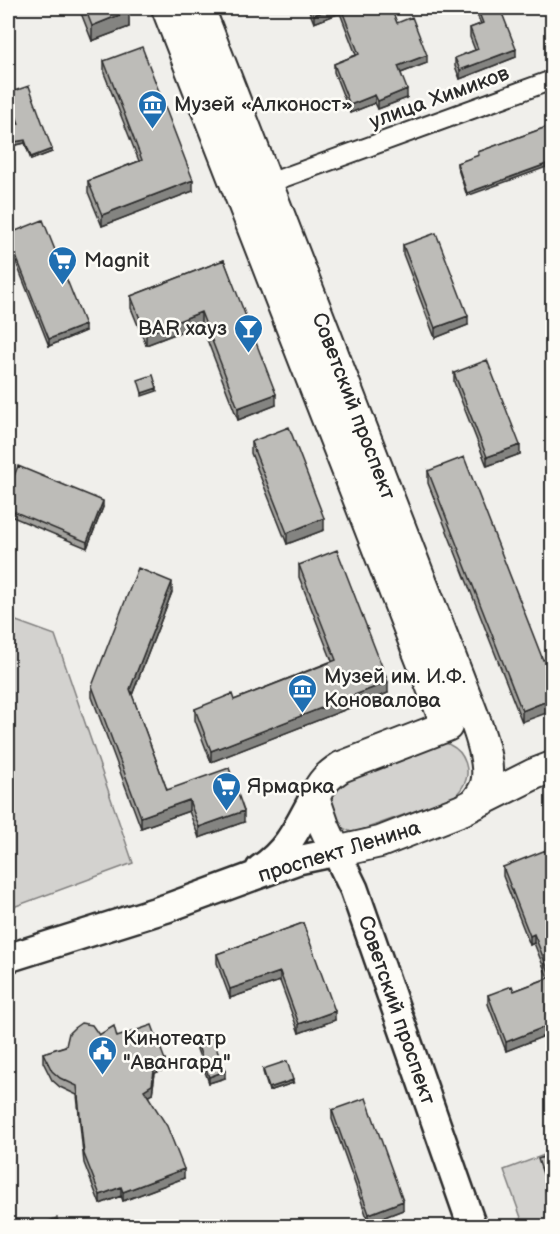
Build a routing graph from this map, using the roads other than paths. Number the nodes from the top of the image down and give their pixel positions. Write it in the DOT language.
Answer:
graph roads {
  1 [pos="167,8"];
  2 [pos="199,8"];
  3 [pos="552,80"];
  4 [pos="268,183"];
  5 [pos="240,194"];
  6 [pos="447,726"];
  7 [pos="485,750"];
  8 [pos="543,771"];
  9 [pos="314,797"];
  10 [pos="474,804"];
  11 [pos="336,852"];
  12 [pos="241,881"];
  13 [pos="8,958"];
  14 [pos="472,1227"];
  1 -- 5 [label="main road, Советский проспект"];
  2 -- 4 [label="main road, Советский проспект"];
  3 -- 4 [label="street, улица Химиков"];
  4 -- 5 [label="street, улица Химиков"];
  4 -- 7 [label="main road, Советский проспект"];
  5 -- 6 [label="main road, Советский проспект"];
  6 -- 7 [label="main road, проспект Ленина"];
  6 -- 9 [label="main road, проспект Ленина"];
  7 -- 8 [label="main road, проспект Ленина"];
  7 -- 10 [label="main road, Советский проспект"];
  8 -- 10 [label="main road, проспект Ленина"];
  9 -- 11 [label="main road, Советский проспект"];
  9 -- 12 [label="main road, проспект Ленина"];
  10 -- 11 [label="main road, проспект Ленина"];
  11 -- 12 [label="main road, проспект Ленина"];
  11 -- 14 [label="main road, Советский проспект"];
  12 -- 13 [label="main road, проспект Ленина"];
}
